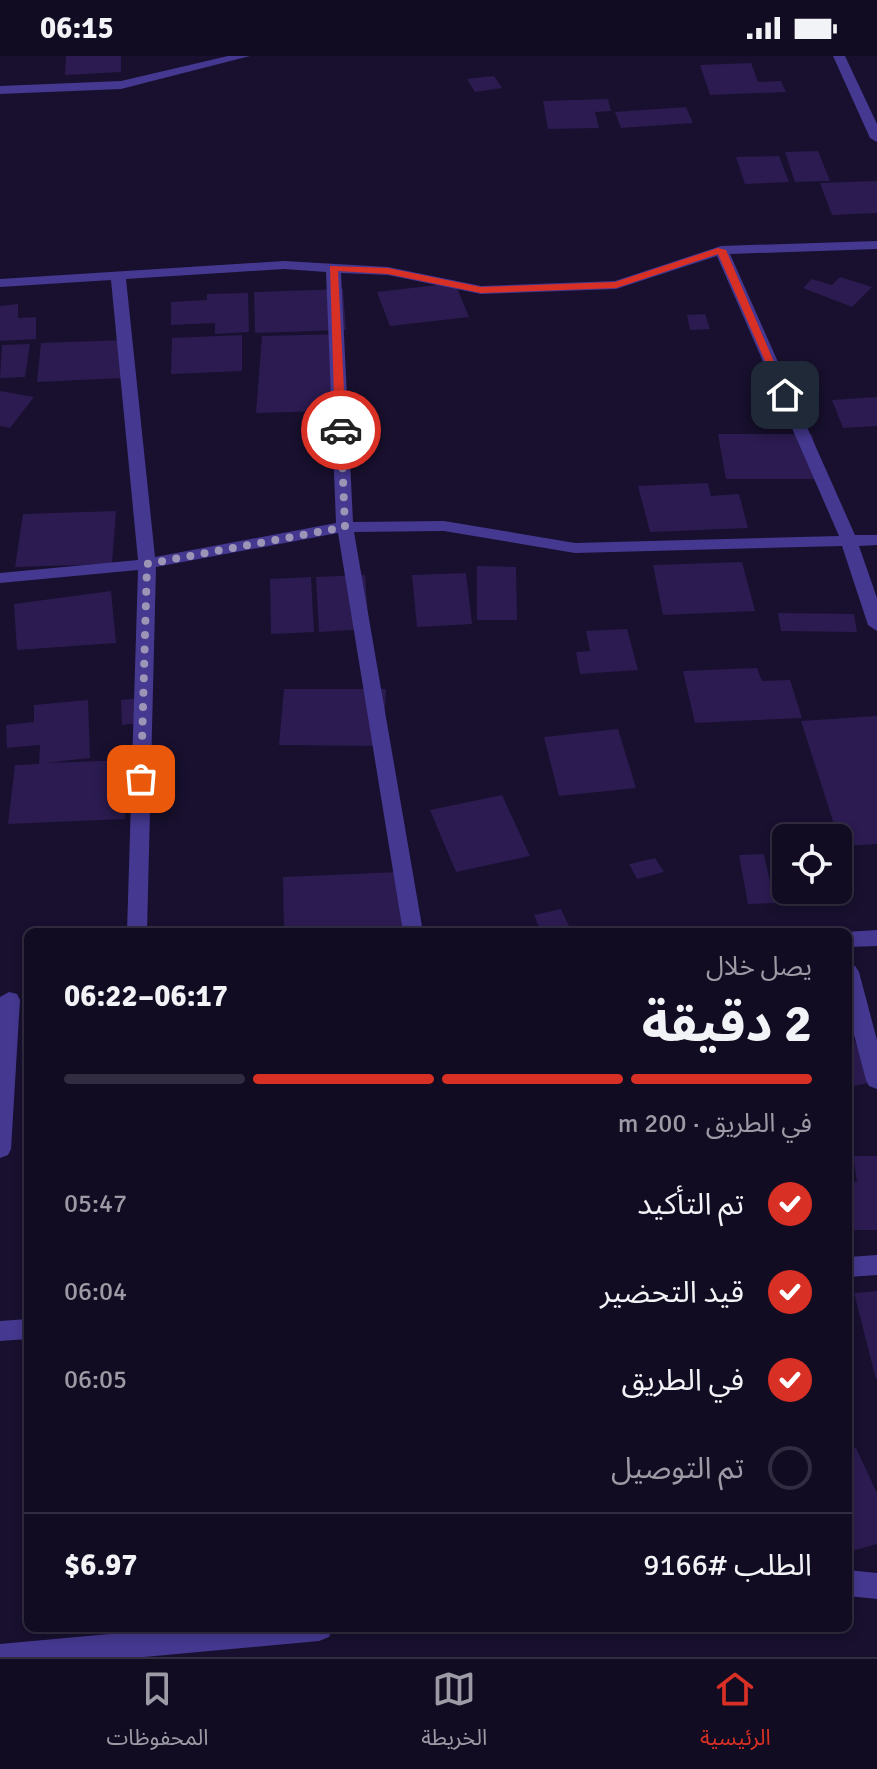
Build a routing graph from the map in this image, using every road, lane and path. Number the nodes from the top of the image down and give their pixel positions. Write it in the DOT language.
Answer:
graph roads {
  1 [pos="244,56"];
  2 [pos="839,56"];
  3 [pos="0,90"];
  4 [pos="877,138"];
  5 [pos="877,245"];
  6 [pos="721,250"];
  7 [pos="333,268"];
  8 [pos="118,276"];
  9 [pos="0,283"];
  10 [pos="345,527"];
  11 [pos="849,540"];
  12 [pos="877,540"];
  13 [pos="147,564"];
  14 [pos="0,578"];
  15 [pos="877,625"];
  16 [pos="137,928"];
  17 [pos="412,928"];
  18 [pos="877,938"];
  19 [pos="852,939"];
  20 [pos="852,987"];
  21 [pos="12,1000"];
  22 [pos="877,1080"];
  23 [pos="0,1149"];
  24 [pos="877,1265"];
  25 [pos="852,1267"];
  26 [pos="24,1329"];
  27 [pos="0,1331"];
  28 [pos="852,1583"];
  29 [pos="877,1586"];
  30 [pos="223,1633"];
  31 [pos="0,1657"];
  1 -- 3 [label="street"];
  2 -- 4 [label="street"];
  5 -- 6 [label="street"];
  6 -- 7 [label="street"];
  6 -- 11 [label="street"];
  7 -- 8 [label="street"];
  7 -- 10 [label="street"];
  8 -- 9 [label="street"];
  8 -- 13 [label="street"];
  10 -- 11 [label="street"];
  10 -- 13 [label="street"];
  10 -- 17 [label="street"];
  11 -- 12 [label="street"];
  11 -- 15 [label="street"];
  13 -- 14 [label="street"];
  13 -- 16 [label="street"];
  18 -- 19 [label="street"];
  20 -- 22 [label="street"];
  21 -- 23 [label="street"];
  24 -- 25 [label="street"];
  26 -- 27 [label="street"];
  28 -- 29 [label="street"];
  30 -- 31 [label="street"];
}
